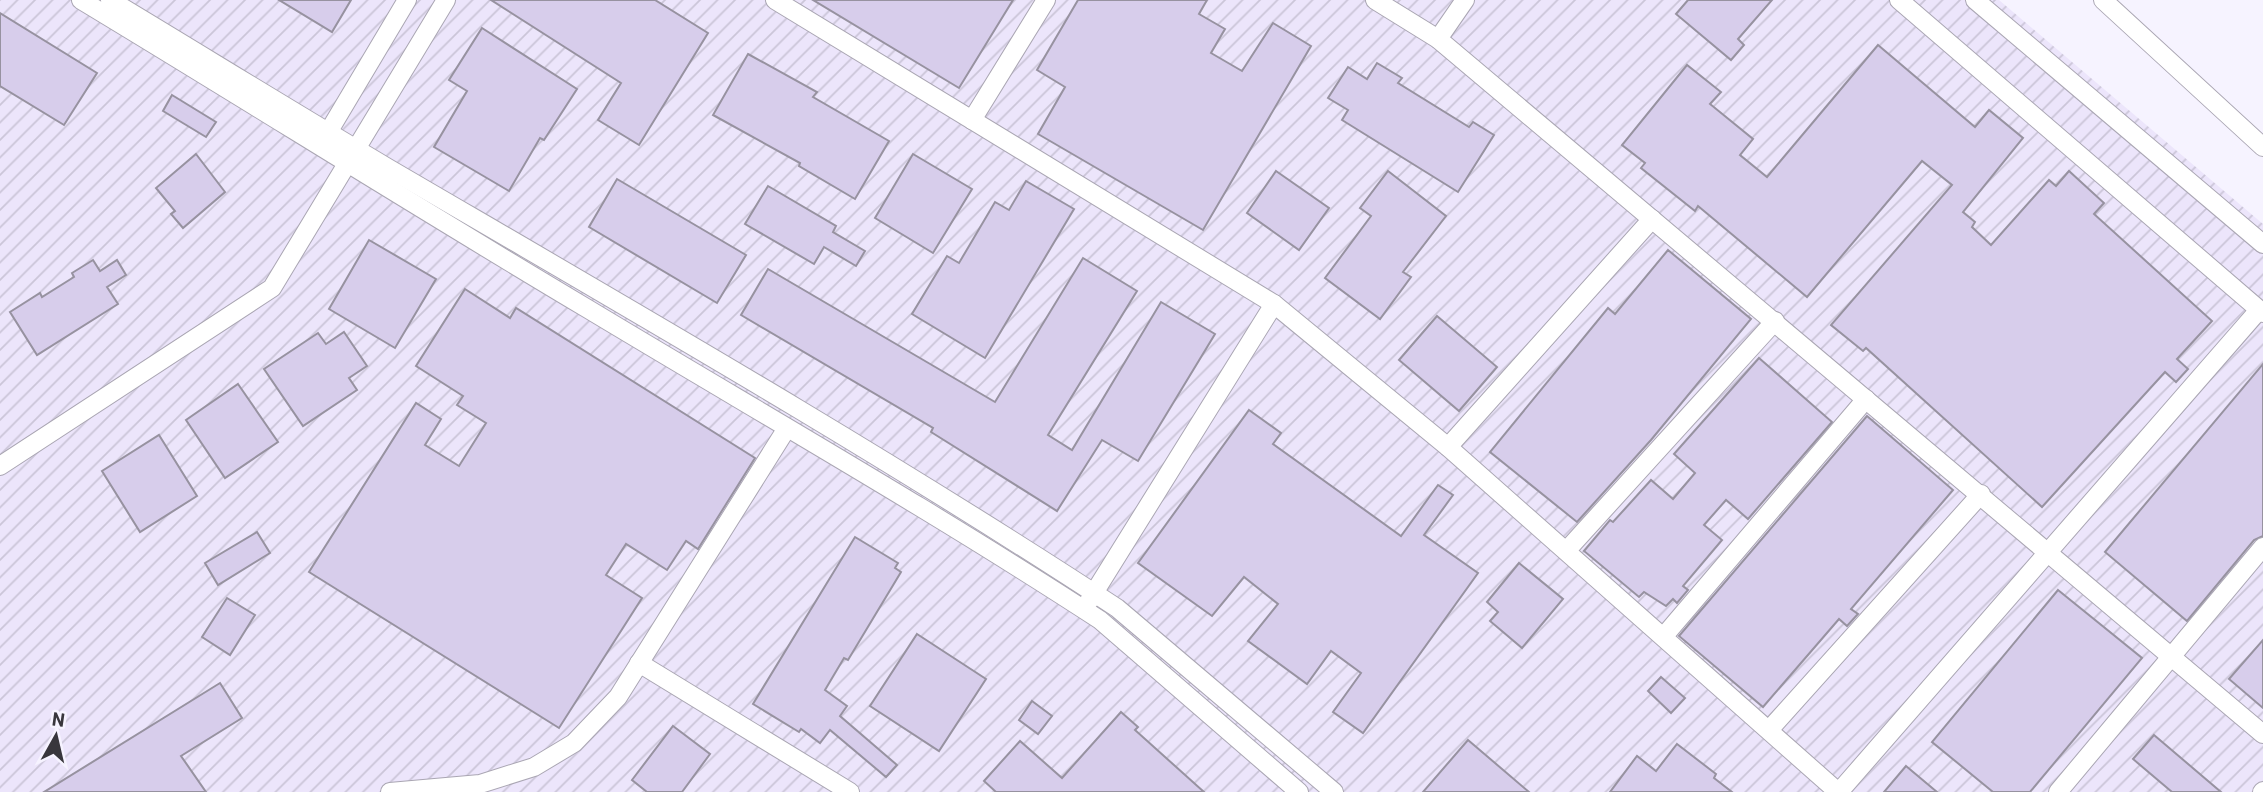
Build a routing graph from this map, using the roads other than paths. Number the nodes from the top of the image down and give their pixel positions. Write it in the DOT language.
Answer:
graph roads {
  1 [pos="81,0"];
  2 [pos="110,0"];
  3 [pos="407,0"];
  4 [pos="446,0"];
  5 [pos="775,0"];
  6 [pos="1046,0"];
  7 [pos="1375,0"];
  8 [pos="1465,0"];
  9 [pos="1899,0"];
  10 [pos="1975,0"];
  11 [pos="2103,0"];
  12 [pos="1438,38"];
  13 [pos="972,120"];
  14 [pos="324,139"];
  15 [pos="2263,147"];
  16 [pos="350,155"];
  17 [pos="1652,219"];
  18 [pos="2263,244"];
  19 [pos="1274,304"];
  20 [pos="2261,311"];
  21 [pos="1775,321"];
  22 [pos="1866,399"];
  23 [pos="787,428"];
  24 [pos="1448,447"];
  25 [pos="0,466"];
  26 [pos="1981,494"];
  27 [pos="2263,547"];
  28 [pos="1567,550"];
  29 [pos="2049,551"];
  30 [pos="1094,593"];
  31 [pos="1084,610"];
  32 [pos="1664,636"];
  33 [pos="2172,656"];
  34 [pos="639,663"];
  35 [pos="1769,730"];
  36 [pos="2263,734"];
  37 [pos="390,792"];
  38 [pos="849,792"];
  39 [pos="1299,792"];
  40 [pos="1334,792"];
  41 [pos="1839,792"];
  42 [pos="2058,792"];
  1 -- 14 [label="street"];
  2 -- 14 [label="street"];
  3 -- 14 [label="street"];
  4 -- 16 [label="street"];
  5 -- 13 [label="street"];
  6 -- 13 [label="street"];
  7 -- 12 [label="street"];
  8 -- 12 [label="street"];
  9 -- 20 [label="street"];
  10 -- 18 [label="street"];
  11 -- 15 [label="street"];
  12 -- 17 [label="street"];
  13 -- 19 [label="street"];
  14 -- 16 [label="street"];
  16 -- 23 [label="street"];
  16 -- 25 [label="street"];
  16 -- 30 [label="street"];
  17 -- 21 [label="street"];
  17 -- 24 [label="street"];
  19 -- 24 [label="street"];
  19 -- 30 [label="street"];
  20 -- 29 [label="street"];
  21 -- 22 [label="street"];
  21 -- 28 [label="street"];
  22 -- 26 [label="street"];
  22 -- 32 [label="street"];
  23 -- 31 [label="street"];
  23 -- 34 [label="street"];
  24 -- 28 [label="street"];
  26 -- 29 [label="street"];
  26 -- 35 [label="street"];
  27 -- 33 [label="street"];
  28 -- 32 [label="street"];
  29 -- 33 [label="street"];
  29 -- 41 [label="street"];
  30 -- 31 [label="street"];
  30 -- 40 [label="street"];
  31 -- 39 [label="street"];
  32 -- 35 [label="street"];
  33 -- 36 [label="street"];
  33 -- 42 [label="street"];
  34 -- 37 [label="street"];
  34 -- 38 [label="street"];
  35 -- 41 [label="street"];
}
